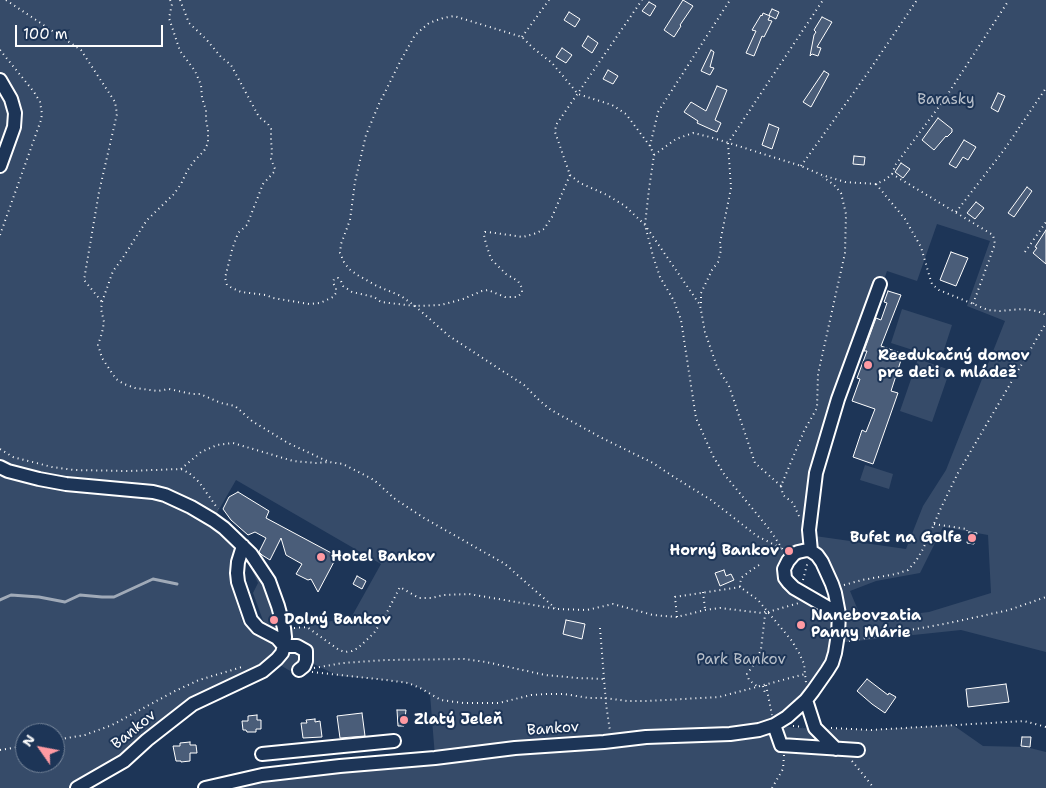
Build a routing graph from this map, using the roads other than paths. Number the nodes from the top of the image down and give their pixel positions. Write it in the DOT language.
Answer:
graph roads {
  1 [pos="0,80"];
  2 [pos="0,166"];
  3 [pos="880,284"];
  4 [pos="0,467"];
  5 [pos="243,546"];
  6 [pos="811,551"];
  7 [pos="839,614"];
  8 [pos="284,646"];
  9 [pos="302,668"];
  10 [pos="806,700"];
  11 [pos="774,724"];
  12 [pos="394,740"];
  13 [pos="368,743"];
  14 [pos="836,748"];
  15 [pos="858,750"];
  16 [pos="262,754"];
  17 [pos="340,766"];
  18 [pos="77,788"];
  19 [pos="205,788"];
  1 -- 2 [label="street"];
  3 -- 6 [label="street"];
  4 -- 5 [label="street"];
  5 -- 8 [label="street"];
  5 -- 8 [label="street"];
  6 -- 7 [label="street"];
  6 -- 7 [label="street"];
  7 -- 10 [label="street, Bankov"];
  8 -- 9 [label="street"];
  8 -- 18 [label="street, Bankov"];
  10 -- 11 [label="street, Bankov"];
  10 -- 14 [label="street"];
  11 -- 14 [label="street"];
  11 -- 17 [label="street, Bankov"];
  12 -- 13 [label="street"];
  13 -- 16 [label="street"];
  13 -- 17 [label="street"];
  14 -- 15 [label="street"];
  17 -- 19 [label="street, Bankov"];
}
